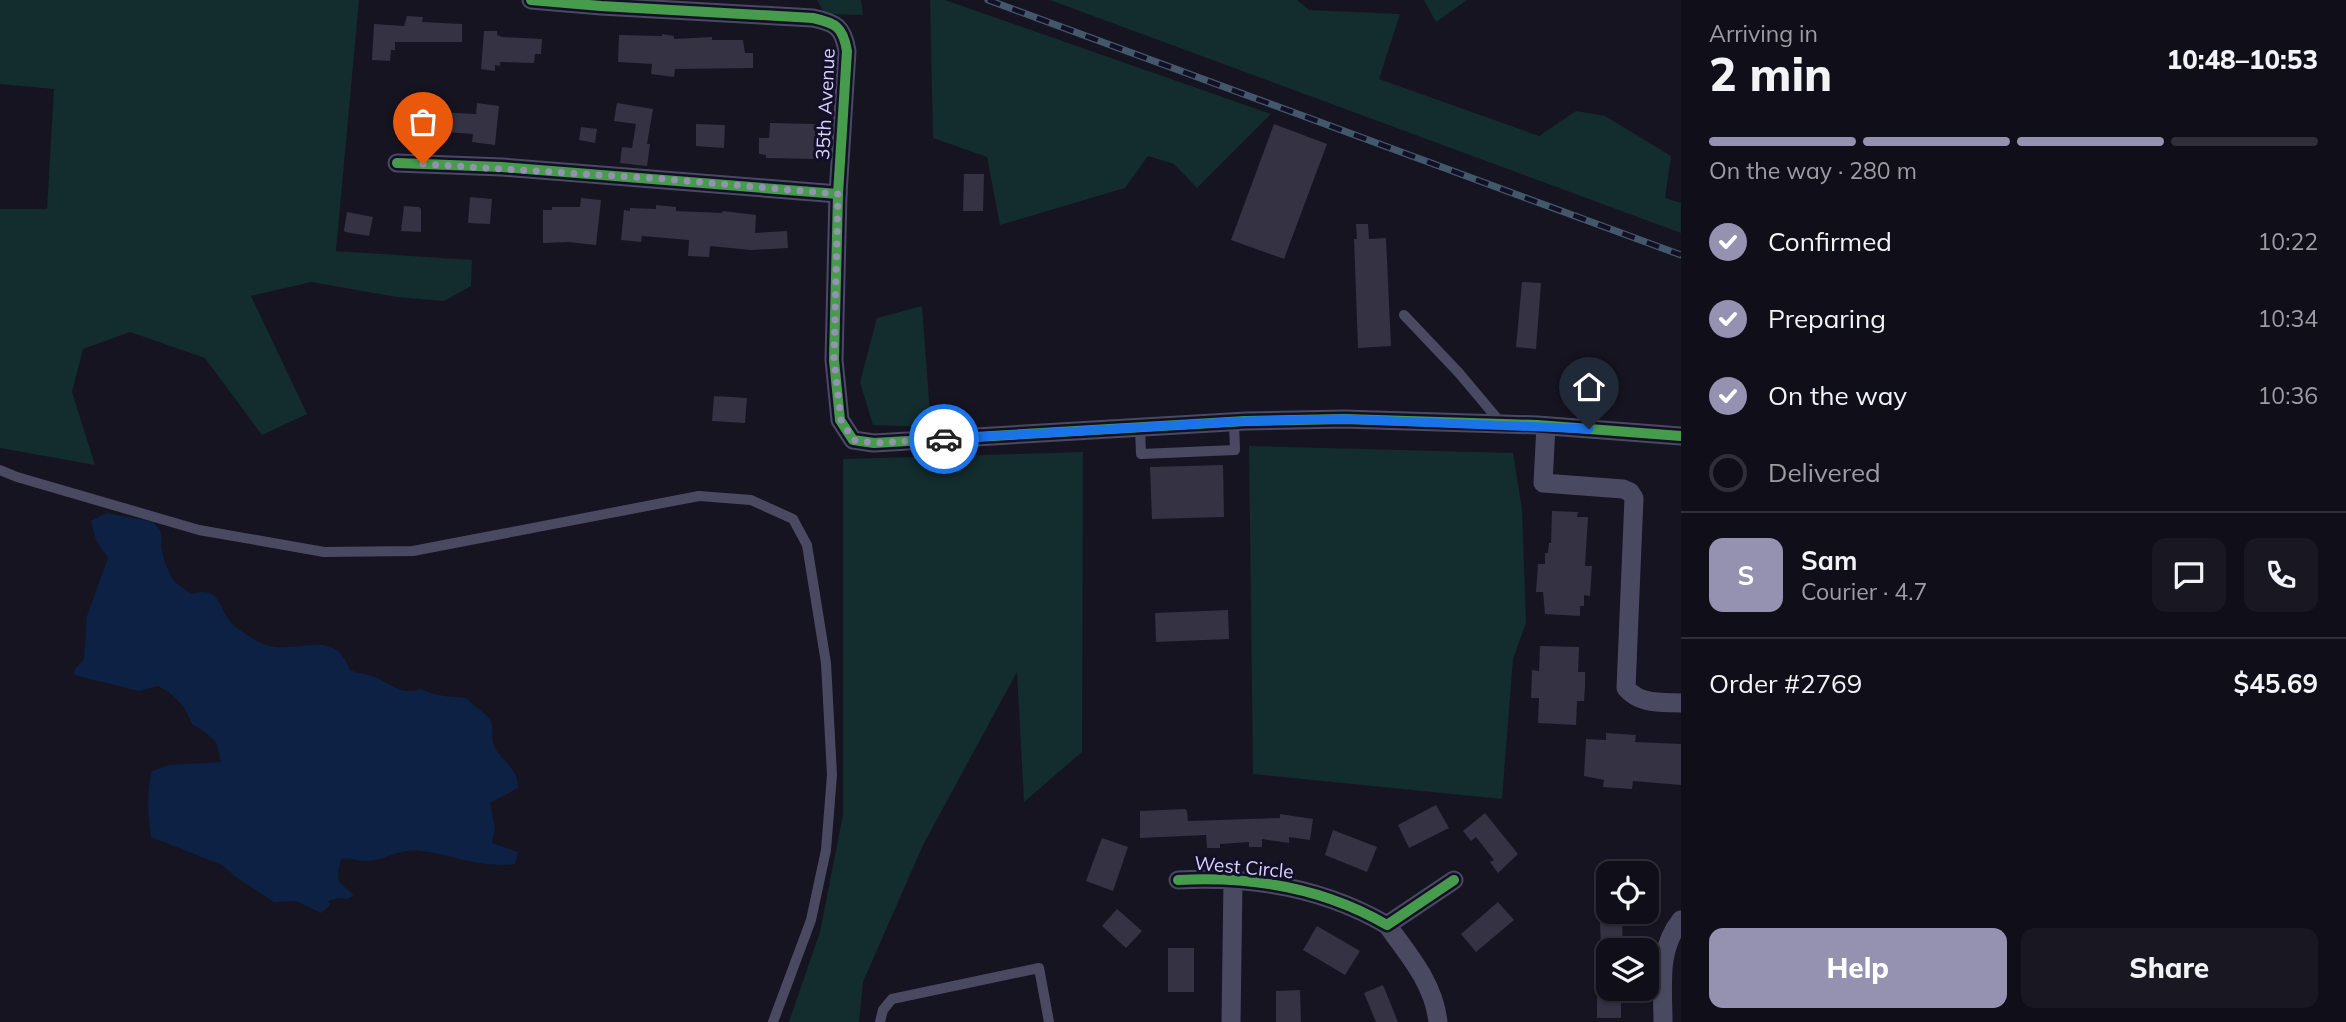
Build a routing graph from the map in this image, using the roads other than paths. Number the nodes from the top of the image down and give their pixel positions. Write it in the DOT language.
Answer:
graph roads {
  1 [pos="531,0"];
  2 [pos="397,163"];
  3 [pos="838,194"];
  4 [pos="1404,314"];
  5 [pos="1234,422"];
  6 [pos="1502,424"];
  7 [pos="1546,426"];
  8 [pos="1140,428"];
  9 [pos="1681,436"];
  10 [pos="0,470"];
  11 [pos="1681,703"];
  12 [pos="1178,880"];
  13 [pos="1454,880"];
  14 [pos="1233,881"];
  15 [pos="1681,920"];
  16 [pos="1387,925"];
  17 [pos="773,1022"];
  18 [pos="880,1022"];
  19 [pos="1049,1022"];
  20 [pos="1231,1022"];
  21 [pos="1438,1022"];
  22 [pos="1663,1022"];
  1 -- 3 [label="street, 35th Avenue"];
  2 -- 3 [label="street"];
  3 -- 8 [label="street, 35th Avenue"];
  4 -- 6 [label="lane"];
  5 -- 6 [label="street"];
  5 -- 8 [label="street"];
  5 -- 8 [label="lane"];
  6 -- 7 [label="street"];
  7 -- 9 [label="street"];
  7 -- 11 [label="street"];
  10 -- 17 [label="lane"];
  12 -- 14 [label="street, West Circle"];
  13 -- 16 [label="street"];
  14 -- 16 [label="street, West Circle"];
  14 -- 20 [label="street, West Circle"];
  15 -- 22 [label="street"];
  16 -- 21 [label="street, West Circle"];
  18 -- 19 [label="lane"];
}
